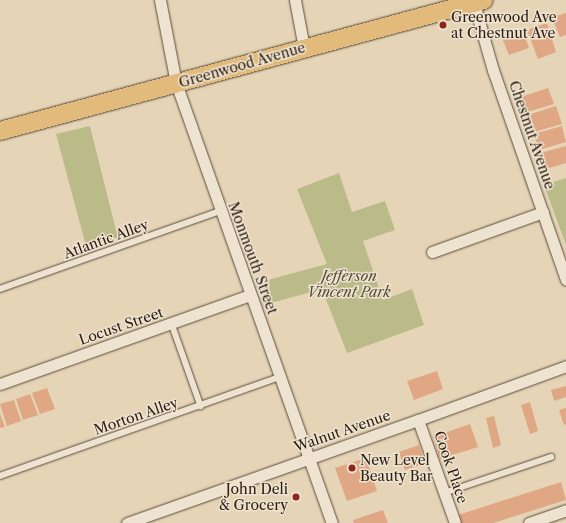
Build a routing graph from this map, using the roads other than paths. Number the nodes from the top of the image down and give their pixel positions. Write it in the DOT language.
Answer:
graph roads {
  1 [pos="160,0"];
  2 [pos="295,0"];
  3 [pos="477,1"];
  4 [pos="304,48"];
  5 [pos="176,84"];
  6 [pos="0,131"];
  7 [pos="220,211"];
  8 [pos="543,212"];
  9 [pos="432,252"];
  10 [pos="566,280"];
  11 [pos="0,289"];
  12 [pos="250,295"];
  13 [pos="172,324"];
  14 [pos="566,366"];
  15 [pos="279,377"];
  16 [pos="0,384"];
  17 [pos="201,406"];
  18 [pos="418,420"];
  19 [pos="551,457"];
  20 [pos="309,458"];
  21 [pos="0,476"];
  22 [pos="444,493"];
  23 [pos="566,510"];
  24 [pos="127,523"];
  25 [pos="332,523"];
  26 [pos="455,523"];
  27 [pos="529,523"];
  1 -- 5 [label="street, Monmouth Street"];
  2 -- 4 [label="street"];
  3 -- 4 [label="main road, Greenwood Avenue"];
  3 -- 8 [label="street, Chestnut Avenue"];
  4 -- 5 [label="main road, Greenwood Avenue"];
  5 -- 6 [label="main road, Greenwood Avenue"];
  5 -- 7 [label="street, Monmouth Street"];
  7 -- 11 [label="lane, Atlantic Alley"];
  7 -- 12 [label="street, Monmouth Street"];
  8 -- 9 [label="street"];
  8 -- 10 [label="street, Chestnut Avenue"];
  12 -- 13 [label="street, Locust Street"];
  12 -- 15 [label="street, Monmouth Street"];
  13 -- 16 [label="street, Locust Street"];
  13 -- 17 [label="lane"];
  14 -- 18 [label="street, Walnut Avenue"];
  15 -- 17 [label="lane, Morton Alley"];
  15 -- 20 [label="street, Monmouth Street"];
  17 -- 21 [label="lane, Morton Alley"];
  18 -- 20 [label="street, Walnut Avenue"];
  18 -- 22 [label="street, Cook Place"];
  19 -- 22 [label="lane"];
  20 -- 24 [label="street, Walnut Avenue"];
  20 -- 25 [label="street, Monmouth Street"];
  22 -- 26 [label="street, Cook Place"];
  23 -- 27 [label="street"];
}
